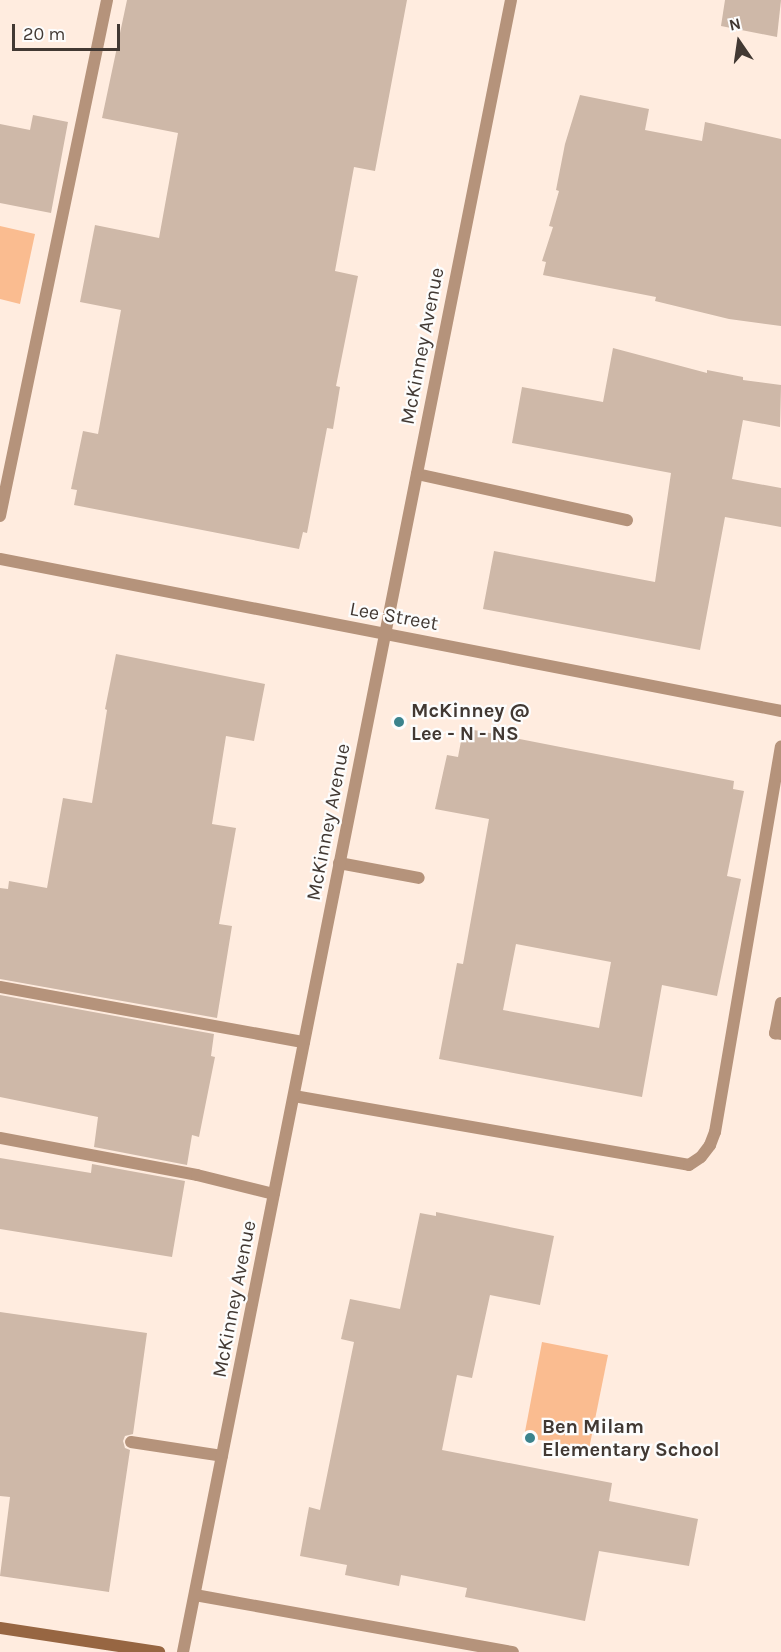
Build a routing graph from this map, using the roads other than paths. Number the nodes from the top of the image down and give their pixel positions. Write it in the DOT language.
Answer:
graph roads {
  1 [pos="106,0"];
  2 [pos="510,0"];
  3 [pos="417,474"];
  4 [pos="0,516"];
  5 [pos="627,520"];
  6 [pos="0,560"];
  7 [pos="385,634"];
  8 [pos="781,711"];
  9 [pos="781,747"];
  10 [pos="339,863"];
  11 [pos="419,878"];
  12 [pos="0,987"];
  13 [pos="781,1003"];
  14 [pos="781,1034"];
  15 [pos="304,1041"];
  16 [pos="294,1096"];
  17 [pos="0,1138"];
  18 [pos="274,1194"];
  19 [pos="132,1442"];
  20 [pos="222,1456"];
  21 [pos="195,1595"];
  22 [pos="0,1628"];
  23 [pos="159,1652"];
  24 [pos="183,1652"];
  25 [pos="513,1652"];
  1 -- 4 [label="street"];
  2 -- 3 [label="street, McKinney Avenue"];
  3 -- 5 [label="street"];
  3 -- 7 [label="street, McKinney Avenue"];
  6 -- 7 [label="street, Lee Street"];
  7 -- 8 [label="street, Lee Street"];
  7 -- 10 [label="street, McKinney Avenue"];
  9 -- 16 [label="street"];
  10 -- 11 [label="street"];
  10 -- 15 [label="street, McKinney Avenue"];
  12 -- 15 [label="street"];
  13 -- 14 [label="street"];
  15 -- 16 [label="street, McKinney Avenue"];
  16 -- 18 [label="street, McKinney Avenue"];
  17 -- 18 [label="street"];
  18 -- 20 [label="street, McKinney Avenue"];
  19 -- 20 [label="street"];
  20 -- 21 [label="street, McKinney Avenue"];
  21 -- 24 [label="street, McKinney Avenue"];
  21 -- 25 [label="street"];
  22 -- 23 [label="main road"];
}
